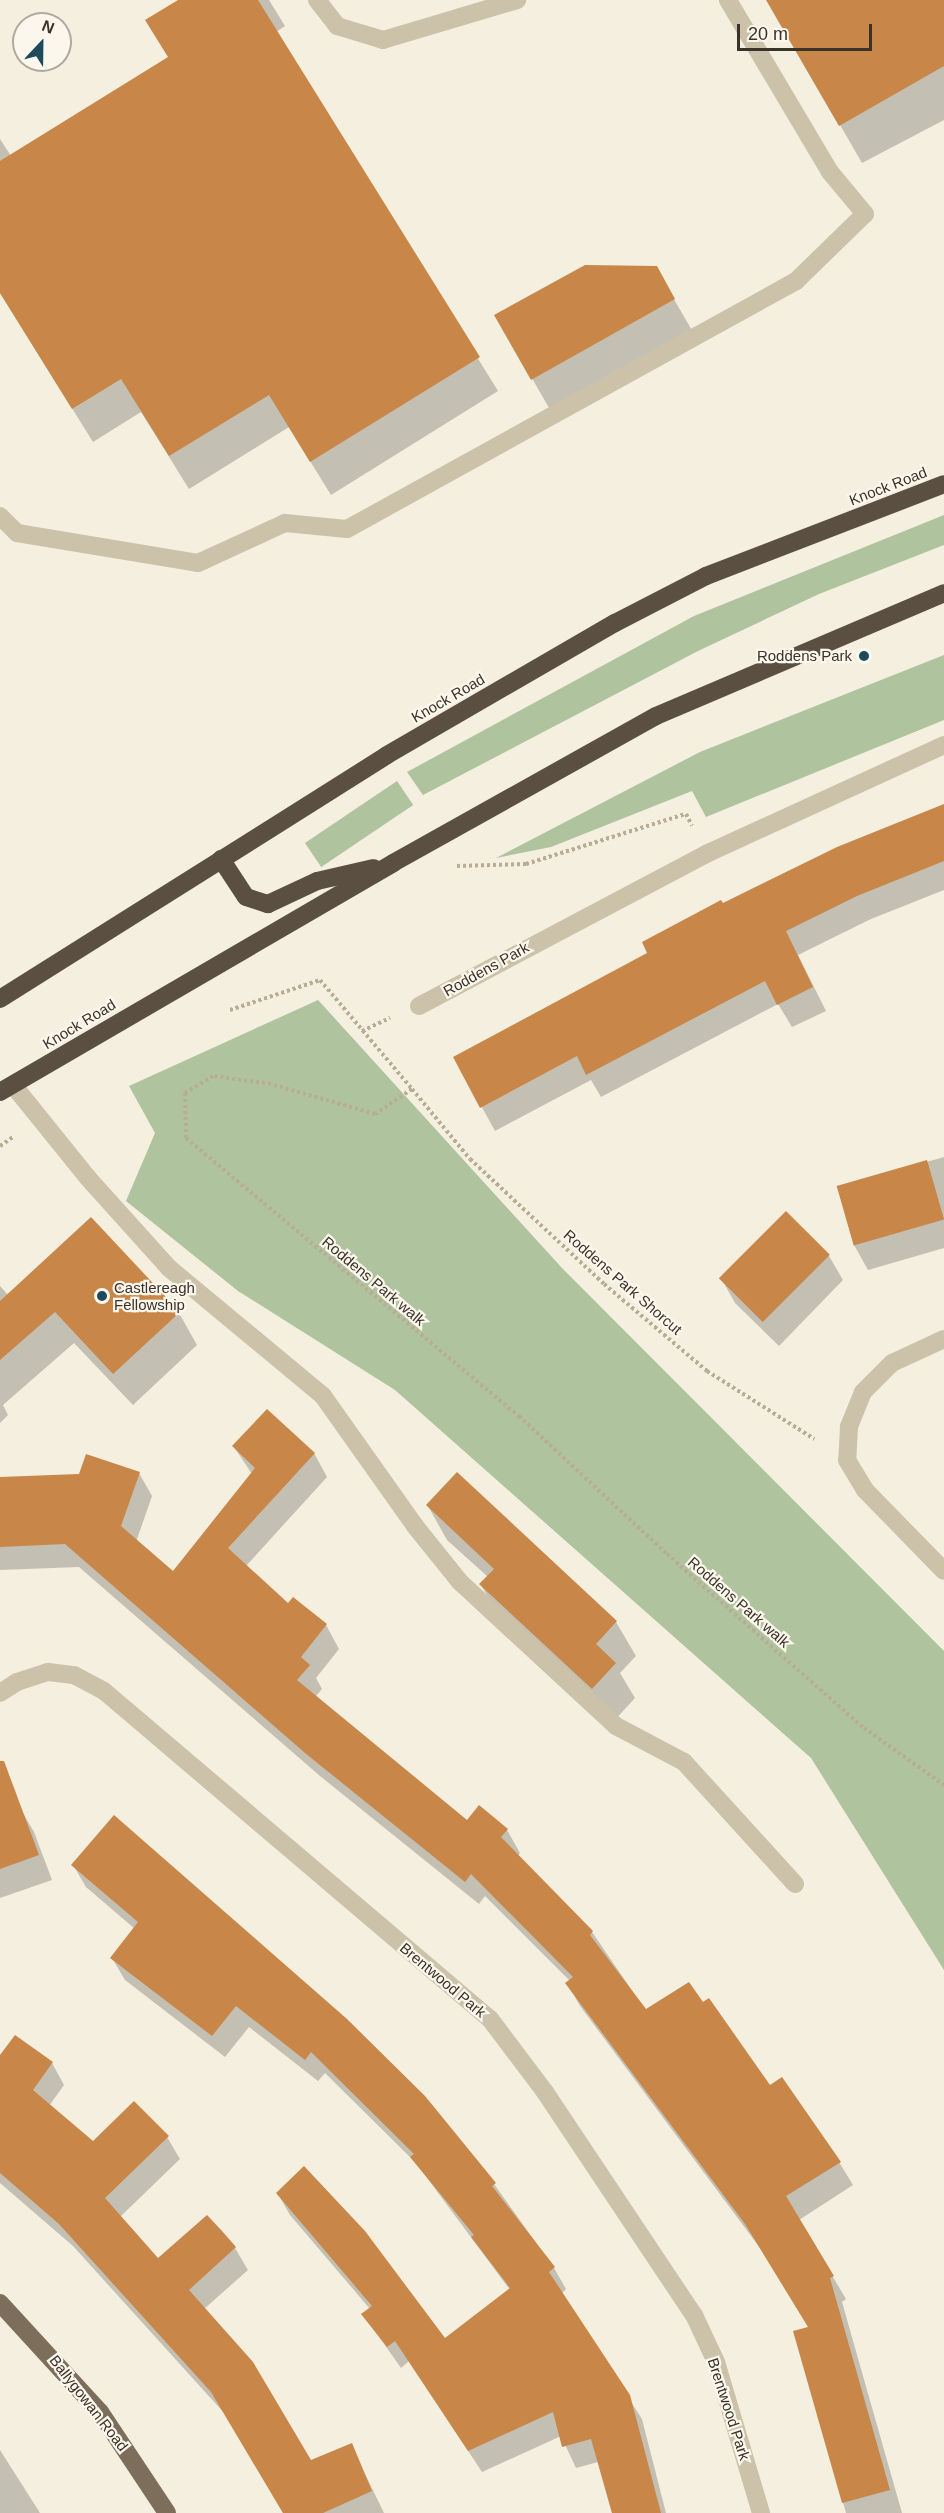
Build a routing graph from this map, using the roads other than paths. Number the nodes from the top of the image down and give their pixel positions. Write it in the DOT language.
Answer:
graph roads {
  1 [pos="317,0"];
  2 [pos="517,0"];
  3 [pos="728,0"];
  4 [pos="944,484"];
  5 [pos="0,516"];
  6 [pos="944,593"];
  7 [pos="944,746"];
  8 [pos="221,859"];
  9 [pos="393,863"];
  10 [pos="0,999"];
  11 [pos="418,1006"];
  12 [pos="6,1088"];
  13 [pos="944,1339"];
  14 [pos="944,1571"];
  15 [pos="0,1693"];
  16 [pos="795,1884"];
  17 [pos="0,2303"];
  18 [pos="167,2513"];
  19 [pos="760,2513"];
  1 -- 2 [label="street"];
  3 -- 5 [label="street"];
  4 -- 8 [label="highway, Knock Road"];
  6 -- 9 [label="highway, Knock Road"];
  7 -- 11 [label="street, Roddens Park"];
  8 -- 9 [label="highway"];
  8 -- 10 [label="highway, Knock Road"];
  9 -- 12 [label="highway, Knock Road"];
  12 -- 16 [label="street"];
  13 -- 14 [label="street"];
  15 -- 19 [label="street, Brentwood Park"];
  17 -- 18 [label="main road, Ballygowan Road"];
}
